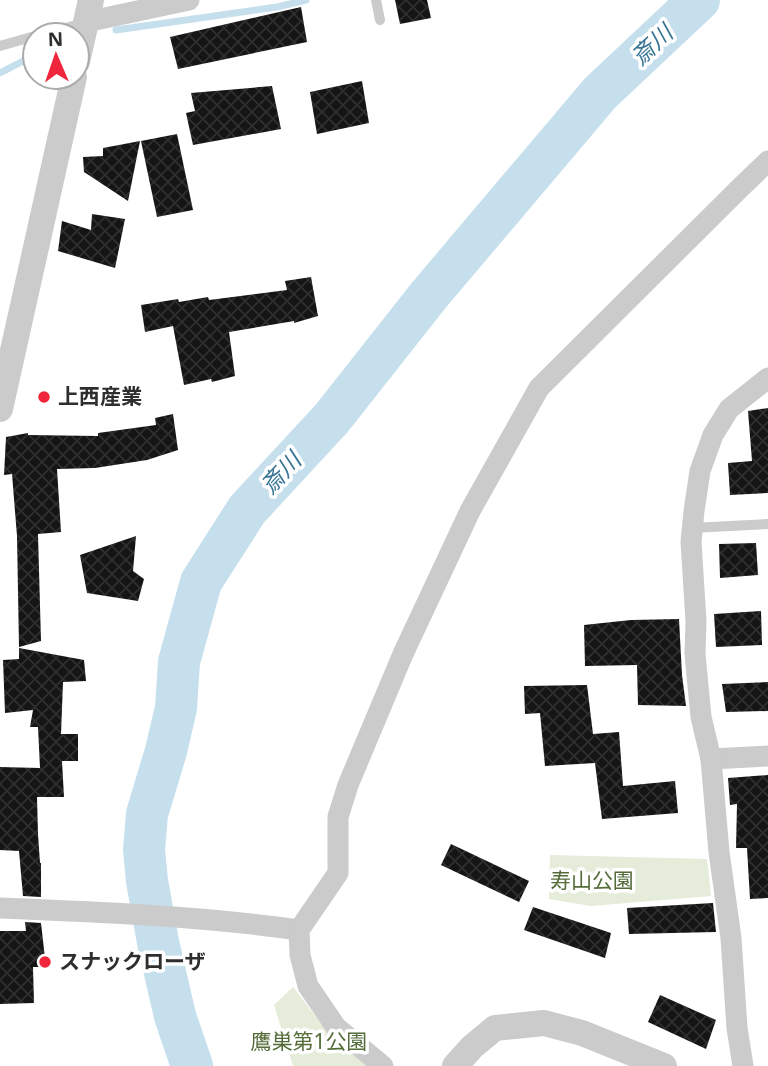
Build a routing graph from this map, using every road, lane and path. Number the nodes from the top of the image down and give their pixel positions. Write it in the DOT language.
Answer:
graph roads {
  1 [pos="189,0"];
  2 [pos="376,0"];
  3 [pos="89,11"];
  4 [pos="380,19"];
  5 [pos="68,21"];
  6 [pos="21,40"];
  7 [pos="0,46"];
  8 [pos="71,91"];
  9 [pos="768,161"];
  10 [pos="768,379"];
  11 [pos="0,409"];
  12 [pos="768,524"];
  13 [pos="692,528"];
  14 [pos="768,756"];
  15 [pos="711,759"];
  16 [pos="0,908"];
  17 [pos="299,930"];
  18 [pos="383,1066"];
  19 [pos="455,1066"];
  20 [pos="664,1066"];
  21 [pos="743,1066"];
  1 -- 3 [label="street"];
  2 -- 4 [label="lane"];
  3 -- 5 [label="lane"];
  6 -- 7 [label="lane"];
  8 -- 11 [label="street"];
  9 -- 17 [label="street"];
  10 -- 13 [label="street"];
  12 -- 13 [label="lane"];
  13 -- 15 [label="street"];
  14 -- 15 [label="street"];
  15 -- 21 [label="street"];
  16 -- 17 [label="street"];
  17 -- 18 [label="street"];
  19 -- 20 [label="street"];
}
